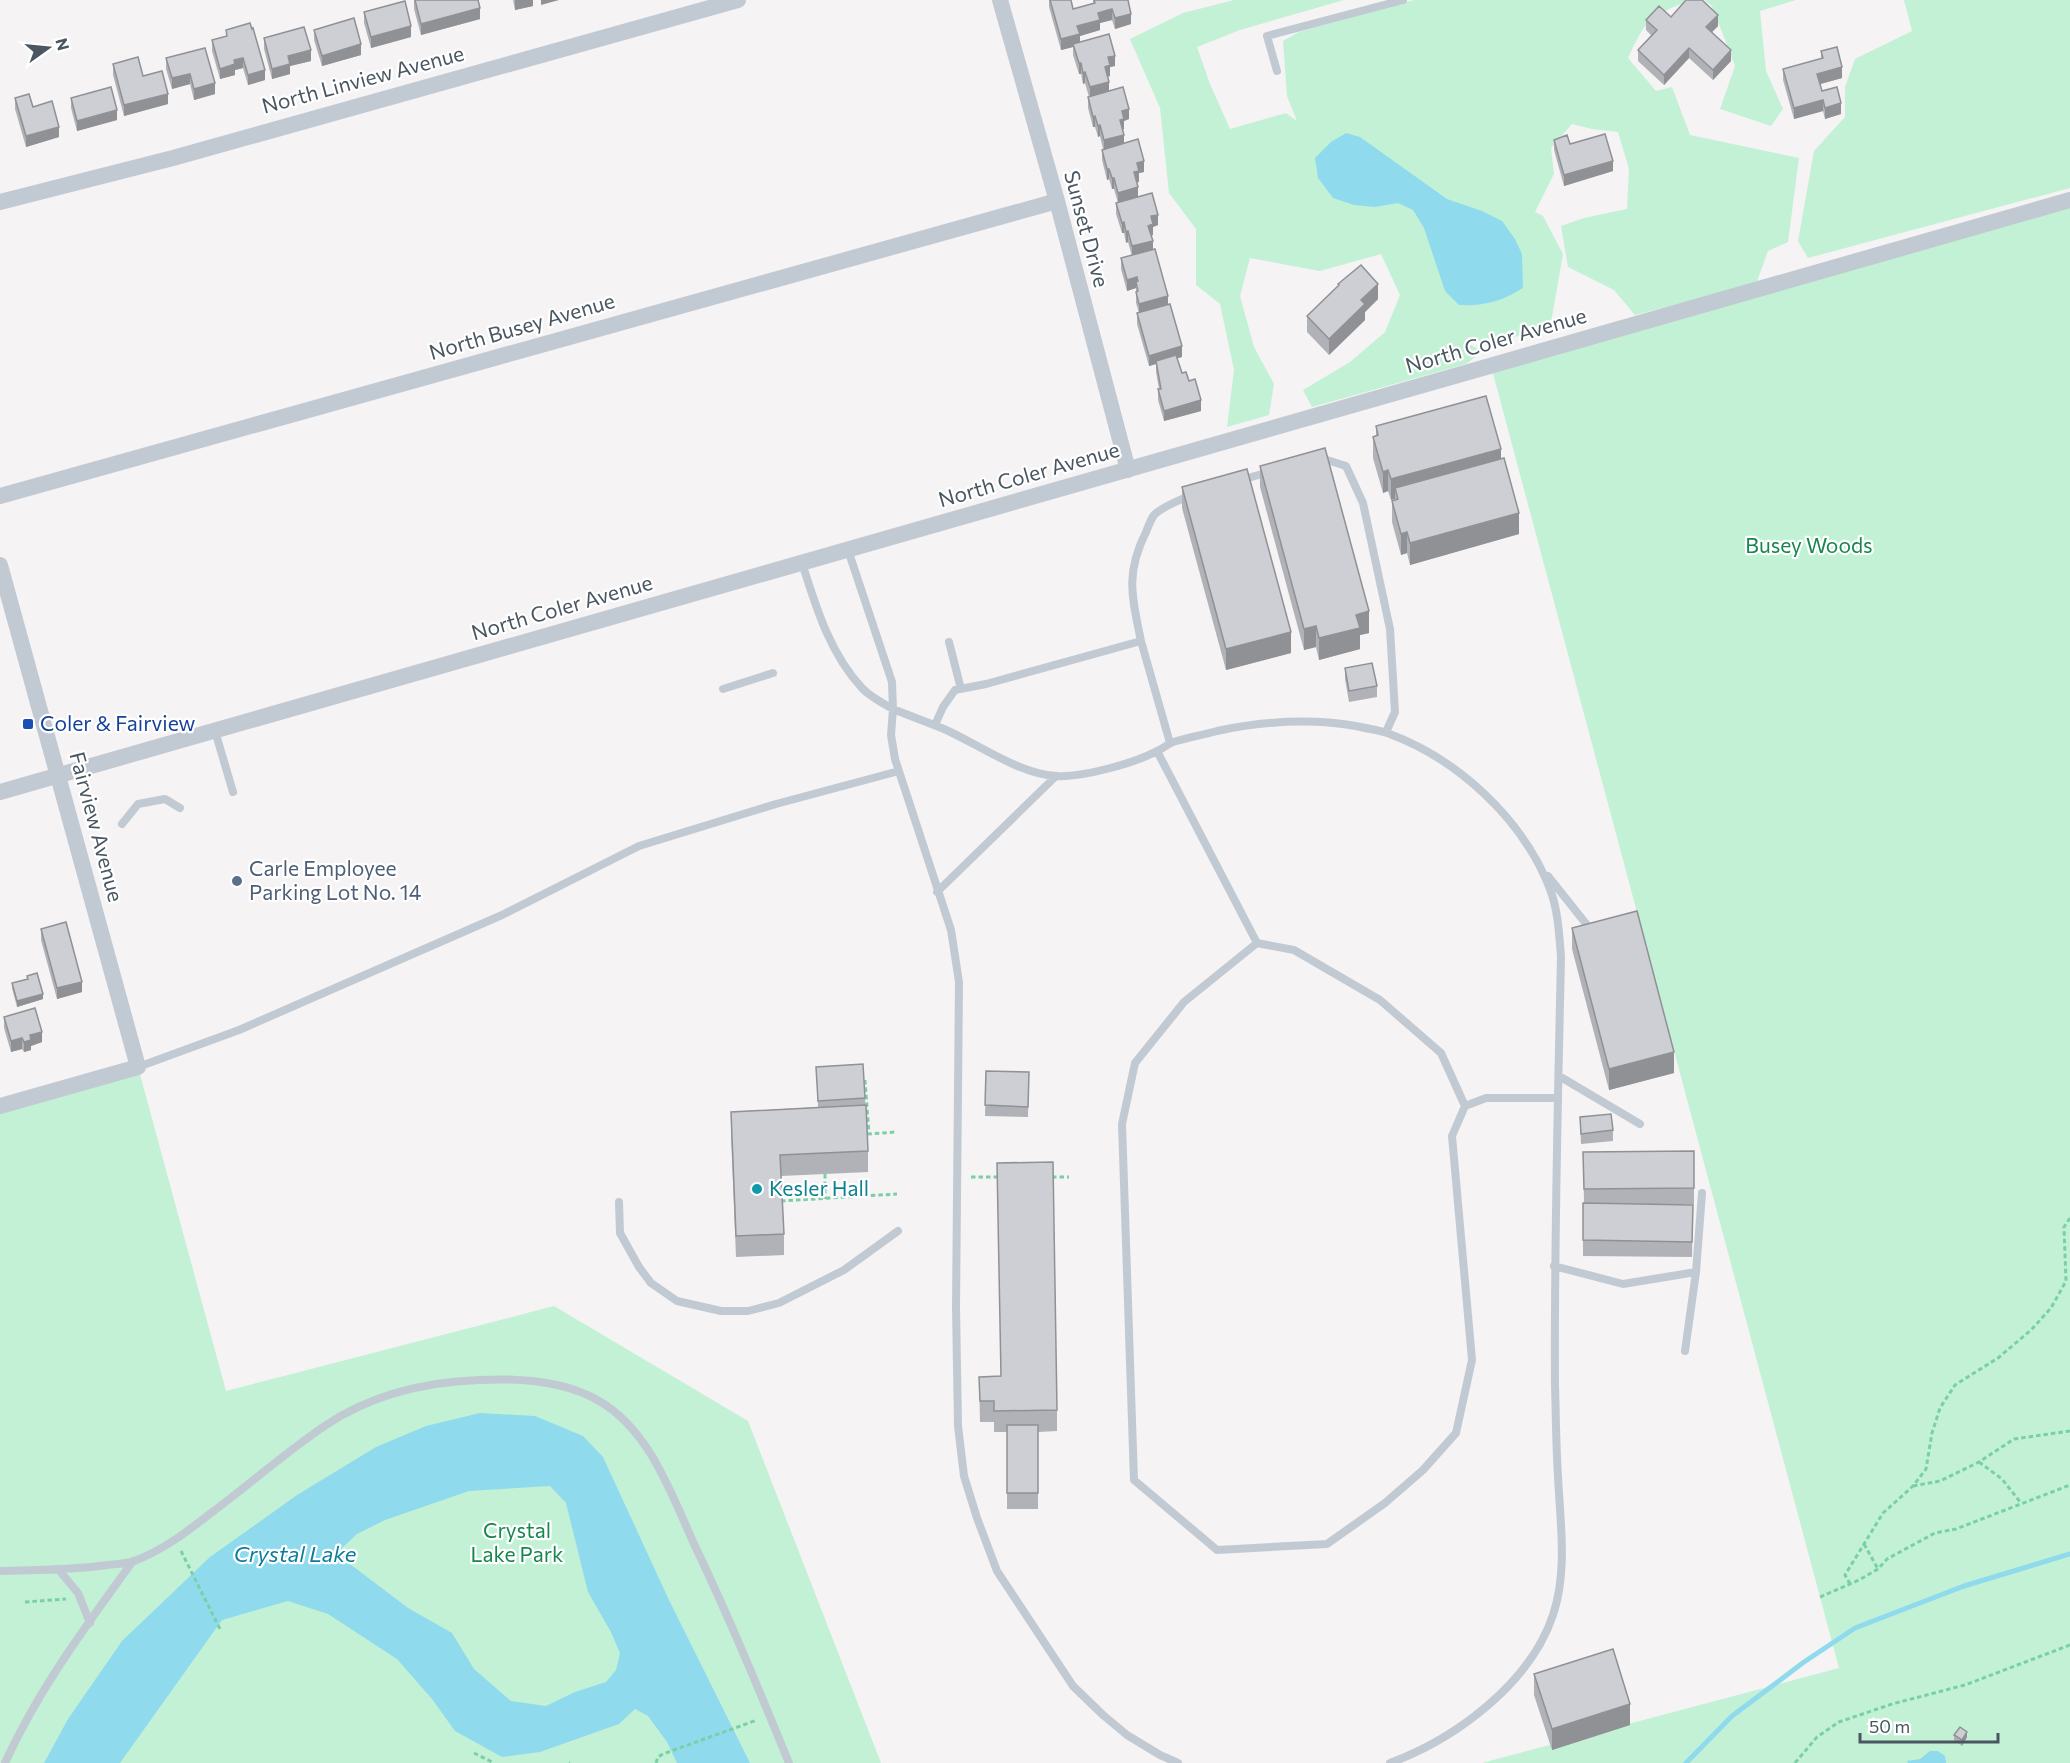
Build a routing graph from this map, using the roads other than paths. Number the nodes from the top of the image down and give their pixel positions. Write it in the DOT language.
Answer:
graph roads {
  1 [pos="738,0"];
  2 [pos="1000,0"];
  3 [pos="1403,0"];
  4 [pos="1276,71"];
  5 [pos="2070,200"];
  6 [pos="1057,201"];
  7 [pos="0,202"];
  8 [pos="1313,461"];
  9 [pos="1279,469"];
  10 [pos="1128,470"];
  11 [pos="1236,481"];
  12 [pos="1203,491"];
  13 [pos="0,496"];
  14 [pos="848,550"];
  15 [pos="802,563"];
  16 [pos="0,565"];
  17 [pos="1141,641"];
  18 [pos="949,642"];
  19 [pos="773,673"];
  20 [pos="723,689"];
  21 [pos="962,689"];
  22 [pos="893,709"];
  23 [pos="935,725"];
  24 [pos="215,731"];
  25 [pos="1386,732"];
  26 [pos="1170,743"];
  27 [pos="1157,752"];
  28 [pos="899,771"];
  29 [pos="59,775"];
  30 [pos="1056,776"];
  31 [pos="0,792"];
  32 [pos="233,792"];
  33 [pos="180,808"];
  34 [pos="122,824"];
  35 [pos="1535,859"];
  36 [pos="938,892"];
  37 [pos="1584,937"];
  38 [pos="1257,943"];
  39 [pos="1569,949"];
  40 [pos="1562,956"];
  41 [pos="138,1067"];
  42 [pos="1559,1076"];
  43 [pos="1558,1098"];
  44 [pos="0,1106"];
  45 [pos="1465,1106"];
  46 [pos="1640,1124"];
  47 [pos="1702,1193"];
  48 [pos="620,1203"];
  49 [pos="898,1231"];
  50 [pos="1554,1266"];
  51 [pos="1696,1272"];
  52 [pos="1686,1351"];
  53 [pos="133,1561"];
  54 [pos="58,1569"];
  55 [pos="0,1571"];
  56 [pos="90,1623"];
  57 [pos="5,1763"];
  58 [pos="789,1763"];
  59 [pos="1178,1763"];
  60 [pos="1390,1763"];
  1 -- 7 [label="street, North Linview Avenue"];
  2 -- 6 [label="street, Sunset Drive"];
  3 -- 4 [label="lane"];
  5 -- 10 [label="street, North Coler Avenue"];
  6 -- 10 [label="street, Sunset Drive"];
  6 -- 13 [label="street, North Busey Avenue"];
  8 -- 25 [label="lane"];
  9 -- 11 [label="lane"];
  10 -- 14 [label="street, North Coler Avenue"];
  12 -- 17 [label="lane"];
  14 -- 15 [label="street, North Coler Avenue"];
  14 -- 22 [label="lane"];
  15 -- 22 [label="lane"];
  15 -- 24 [label="street, North Coler Avenue"];
  16 -- 29 [label="street, Fairview Avenue"];
  17 -- 21 [label="lane"];
  17 -- 26 [label="lane"];
  18 -- 21 [label="lane"];
  19 -- 20 [label="lane"];
  21 -- 23 [label="lane"];
  22 -- 23 [label="lane"];
  22 -- 28 [label="lane"];
  23 -- 30 [label="lane"];
  24 -- 29 [label="street, North Coler Avenue"];
  24 -- 32 [label="lane"];
  25 -- 26 [label="lane"];
  25 -- 35 [label="lane"];
  26 -- 27 [label="lane"];
  27 -- 30 [label="lane"];
  27 -- 38 [label="lane"];
  28 -- 36 [label="lane"];
  28 -- 41 [label="lane"];
  29 -- 31 [label="street, North Coler Avenue"];
  29 -- 41 [label="street, Fairview Avenue"];
  30 -- 36 [label="lane"];
  33 -- 34 [label="lane"];
  35 -- 37 [label="lane"];
  35 -- 40 [label="lane"];
  36 -- 59 [label="lane"];
  38 -- 45 [label="lane"];
  38 -- 45 [label="lane"];
  39 -- 40 [label="lane"];
  40 -- 42 [label="lane"];
  41 -- 44 [label="street"];
  42 -- 43 [label="lane"];
  42 -- 46 [label="lane"];
  43 -- 45 [label="lane"];
  43 -- 50 [label="lane"];
  47 -- 51 [label="lane"];
  48 -- 49 [label="lane"];
  50 -- 51 [label="lane"];
  50 -- 60 [label="lane"];
  51 -- 52 [label="lane"];
  53 -- 54 [label="lane"];
  53 -- 56 [label="lane"];
  53 -- 58 [label="lane"];
  54 -- 55 [label="lane"];
  54 -- 56 [label="lane"];
  56 -- 57 [label="lane"];
}
